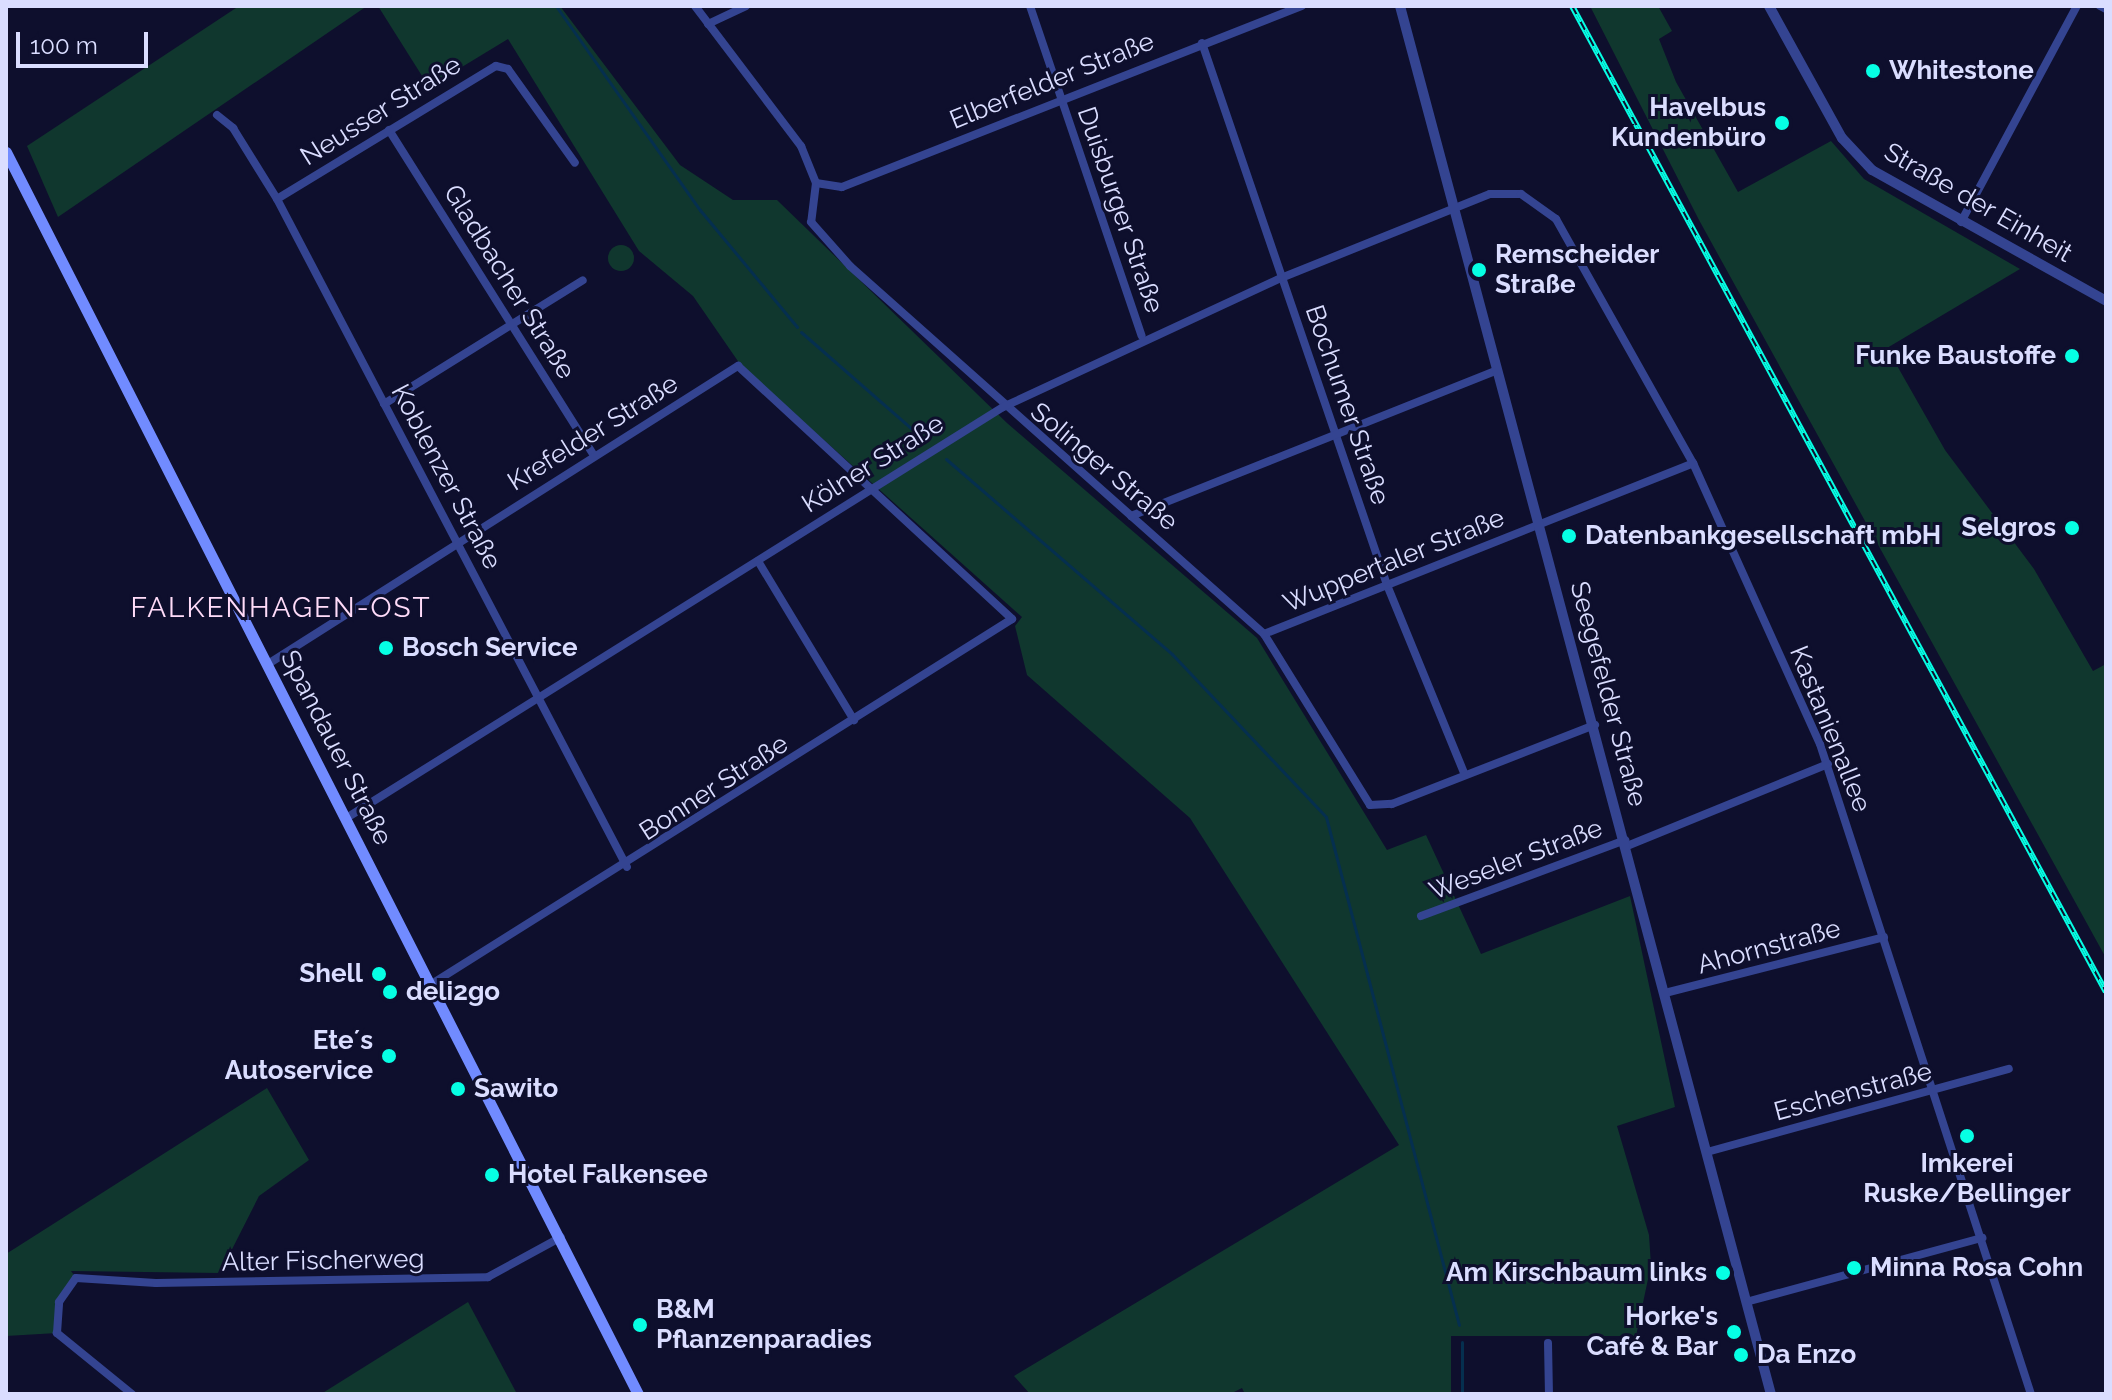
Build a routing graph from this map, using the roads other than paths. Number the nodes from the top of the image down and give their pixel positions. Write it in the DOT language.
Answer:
graph roads {
  1 [pos="695,6"];
  2 [pos="746,6"];
  3 [pos="1030,6"];
  4 [pos="1302,6"];
  5 [pos="1400,6"];
  6 [pos="1769,6"];
  7 [pos="2077,6"];
  8 [pos="2100,6"];
  9 [pos="2106,9"];
  10 [pos="708,24"];
  11 [pos="1202,43"];
  12 [pos="1060,99"];
  13 [pos="217,115"];
  14 [pos="389,130"];
  15 [pos="6,152"];
  16 [pos="575,163"];
  17 [pos="816,183"];
  18 [pos="277,199"];
  19 [pos="1452,210"];
  20 [pos="1961,222"];
  21 [pos="1281,278"];
  22 [pos="583,280"];
  23 [pos="2106,301"];
  24 [pos="513,324"];
  25 [pos="1142,336"];
  26 [pos="1497,370"];
  27 [pos="384,404"];
  28 [pos="1003,407"];
  29 [pos="1334,434"];
  30 [pos="594,456"];
  31 [pos="1693,463"];
  32 [pos="867,490"];
  33 [pos="1131,516"];
  34 [pos="1538,526"];
  35 [pos="460,542"];
  36 [pos="758,561"];
  37 [pos="1387,585"];
  38 [pos="1264,634"];
  39 [pos="268,664"];
  40 [pos="540,697"];
  41 [pos="854,720"];
  42 [pos="1595,725"];
  43 [pos="1828,764"];
  44 [pos="1465,775"];
  45 [pos="348,817"];
  46 [pos="1626,843"];
  47 [pos="627,867"];
  48 [pos="1421,916"];
  49 [pos="1884,937"];
  50 [pos="433,983"];
  51 [pos="1665,993"];
  52 [pos="2009,1069"];
  53 [pos="1932,1091"];
  54 [pos="1707,1152"];
  55 [pos="562,1236"];
  56 [pos="1982,1238"];
  57 [pos="1746,1302"];
  58 [pos="1548,1343"];
  59 [pos="132,1394"];
  60 [pos="638,1394"];
  61 [pos="1549,1394"];
  62 [pos="1771,1394"];
  63 [pos="2031,1394"];
  1 -- 10 [label="street"];
  2 -- 10 [label="street"];
  3 -- 12 [label="street, Duisburger Straße"];
  4 -- 11 [label="street, Elberfelder Straße"];
  5 -- 19 [label="street, Seegefelder Straße"];
  6 -- 20 [label="street, Straße der Einheit"];
  7 -- 20 [label="street"];
  8 -- 9 [label="street"];
  10 -- 17 [label="street"];
  11 -- 12 [label="street, Elberfelder Straße"];
  11 -- 21 [label="street, Bochumer Straße"];
  12 -- 17 [label="street, Elberfelder Straße"];
  12 -- 25 [label="street, Duisburger Straße"];
  13 -- 18 [label="street, Koblenzer Straße"];
  14 -- 16 [label="street, Neusser Straße"];
  14 -- 18 [label="street, Neusser Straße"];
  14 -- 24 [label="street, Gladbacher Straße"];
  15 -- 39 [label="main road, Spandauer Straße"];
  17 -- 28 [label="street, Solinger Straße"];
  18 -- 27 [label="street, Koblenzer Straße"];
  19 -- 21 [label="street, Kölner Straße"];
  19 -- 26 [label="street, Seegefelder Straße"];
  19 -- 31 [label="street, Kastanienallee"];
  20 -- 23 [label="street, Straße der Einheit"];
  21 -- 25 [label="street, Kölner Straße"];
  21 -- 29 [label="street, Bochumer Straße"];
  22 -- 24 [label="street"];
  24 -- 27 [label="street"];
  24 -- 30 [label="street, Gladbacher Straße"];
  25 -- 28 [label="street, Kölner Straße"];
  26 -- 29 [label="street"];
  26 -- 34 [label="street, Seegefelder Straße"];
  27 -- 35 [label="street, Koblenzer Straße"];
  28 -- 32 [label="street, Kölner Straße"];
  28 -- 33 [label="street, Solinger Straße"];
  29 -- 33 [label="street"];
  29 -- 37 [label="street, Bochumer Straße"];
  30 -- 32 [label="street, Krefelder Straße"];
  30 -- 35 [label="street, Krefelder Straße"];
  31 -- 34 [label="street, Wuppertaler Straße"];
  31 -- 43 [label="street, Kastanienallee"];
  32 -- 36 [label="street, Kölner Straße"];
  32 -- 41 [label="street, Bonner Straße"];
  33 -- 38 [label="street, Solinger Straße"];
  34 -- 37 [label="street, Wuppertaler Straße"];
  34 -- 42 [label="street, Seegefelder Straße"];
  35 -- 39 [label="street, Krefelder Straße"];
  35 -- 40 [label="street, Koblenzer Straße"];
  36 -- 40 [label="street, Kölner Straße"];
  36 -- 41 [label="street"];
  37 -- 38 [label="street, Wuppertaler Straße"];
  37 -- 44 [label="street, Bochumer Straße"];
  38 -- 44 [label="street, Solinger Straße"];
  39 -- 45 [label="main road, Spandauer Straße"];
  40 -- 45 [label="street, Kölner Straße"];
  40 -- 47 [label="street, Koblenzer Straße"];
  41 -- 47 [label="street, Bonner Straße"];
  42 -- 44 [label="street"];
  42 -- 46 [label="street, Seegefelder Straße"];
  43 -- 46 [label="street, Weseler Straße"];
  43 -- 49 [label="street, Kastanienallee"];
  45 -- 50 [label="main road, Spandauer Straße"];
  46 -- 48 [label="street, Weseler Straße"];
  46 -- 51 [label="street, Seegefelder Straße"];
  47 -- 50 [label="street, Bonner Straße"];
  49 -- 51 [label="street, Ahornstraße"];
  49 -- 53 [label="street, Kastanienallee"];
  50 -- 55 [label="main road, Spandauer Straße"];
  51 -- 54 [label="street, Seegefelder Straße"];
  52 -- 53 [label="street, Eschenstraße"];
  53 -- 54 [label="street, Eschenstraße"];
  53 -- 56 [label="street, Kastanienallee"];
  54 -- 57 [label="street, Seegefelder Straße"];
  55 -- 59 [label="street, Alter Fischerweg"];
  55 -- 60 [label="main road, Spandauer Straße"];
  56 -- 57 [label="street"];
  56 -- 63 [label="street, Kastanienallee"];
  57 -- 62 [label="street, Seegefelder Straße"];
  58 -- 61 [label="street"];
}
